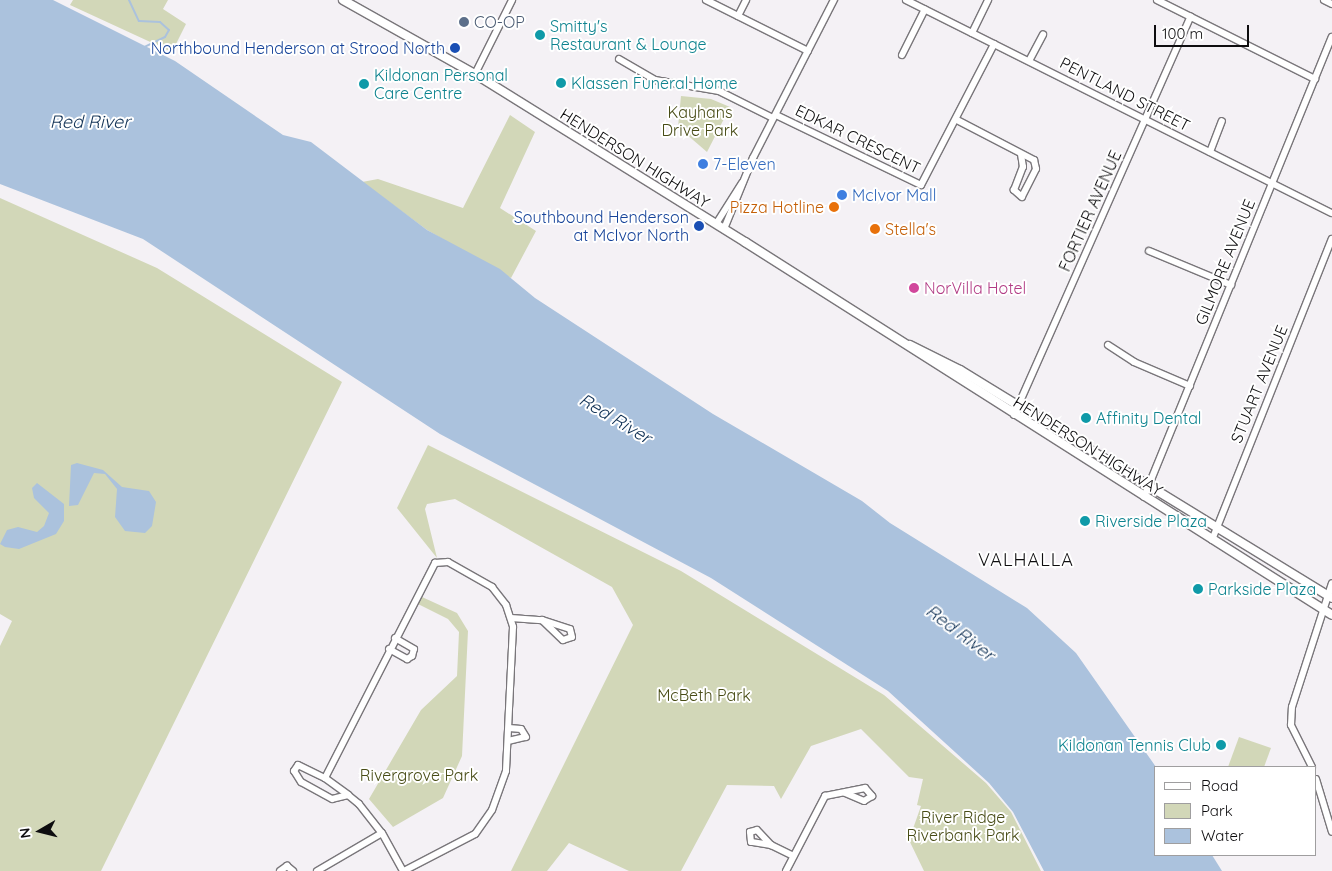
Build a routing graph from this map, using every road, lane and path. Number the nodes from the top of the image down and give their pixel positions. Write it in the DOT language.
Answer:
graph roads {
  1 [pos="343,0"];
  2 [pos="512,0"];
  3 [pos="706,0"];
  4 [pos="746,0"];
  5 [pos="834,0"];
  6 [pos="906,0"];
  7 [pos="988,0"];
  8 [pos="1157,0"];
  9 [pos="1324,0"];
  10 [pos="1332,4"];
  11 [pos="925,9"];
  12 [pos="738,16"];
  13 [pos="1191,16"];
  14 [pos="972,33"];
  15 [pos="1042,35"];
  16 [pos="1332,37"];
  17 [pos="994,44"];
  18 [pos="808,51"];
  19 [pos="902,55"];
  20 [pos="619,59"];
  21 [pos="1029,61"];
  22 [pos="475,74"];
  23 [pos="1315,79"];
  24 [pos="775,117"];
  25 [pos="957,120"];
  26 [pos="1146,120"];
  27 [pos="1222,122"];
  28 [pos="1210,152"];
  29 [pos="1021,154"];
  30 [pos="1272,182"];
  31 [pos="742,183"];
  32 [pos="1332,212"];
  33 [pos="716,224"];
  34 [pos="724,229"];
  35 [pos="1332,239"];
  36 [pos="1149,251"];
  37 [pos="1231,284"];
  38 [pos="908,344"];
  39 [pos="1108,345"];
  40 [pos="1190,386"];
  41 [pos="1020,406"];
  42 [pos="1014,415"];
  43 [pos="1149,486"];
  44 [pos="1144,497"];
  45 [pos="1216,528"];
  46 [pos="1212,540"];
  47 [pos="1332,583"];
  48 [pos="1330,597"];
  49 [pos="1329,613"];
  50 [pos="511,618"];
  51 [pos="542,620"];
  52 [pos="395,638"];
  53 [pos="389,649"];
  54 [pos="509,728"];
  55 [pos="508,741"];
  56 [pos="1312,766"];
  57 [pos="325,778"];
  58 [pos="1317,782"];
  59 [pos="846,793"];
  60 [pos="348,795"];
  61 [pos="1332,832"];
  62 [pos="382,833"];
  63 [pos="771,845"];
  64 [pos="794,856"];
  65 [pos="280,871"];
  66 [pos="293,871"];
  67 [pos="318,871"];
  68 [pos="404,871"];
  69 [pos="786,871"];
  1 -- 22 [label="main road, HENDERSON HIGHWAY"];
  2 -- 22 [label="street"];
  3 -- 12 [label="street"];
  4 -- 12 [label="street"];
  5 -- 18 [label="street"];
  6 -- 11 [label="street, PENTLAND STREET"];
  7 -- 14 [label="street"];
  8 -- 13 [label="street"];
  9 -- 10 [label="street"];
  11 -- 14 [label="street, PENTLAND STREET"];
  11 -- 19 [label="street"];
  12 -- 18 [label="street"];
  13 -- 23 [label="street"];
  13 -- 26 [label="street, FORTIER AVENUE"];
  14 -- 17 [label="street, PENTLAND STREET"];
  15 -- 21 [label="street"];
  16 -- 23 [label="street, GILMORE AVENUE"];
  17 -- 21 [label="street, PENTLAND STREET"];
  17 -- 25 [label="street, EDKAR CRESCENT"];
  18 -- 24 [label="street"];
  20 -- 24 [label="street"];
  21 -- 26 [label="street, PENTLAND STREET"];
  22 -- 33 [label="main road, HENDERSON HIGHWAY"];
  23 -- 30 [label="street, GILMORE AVENUE"];
  24 -- 25 [label="street, EDKAR CRESCENT"];
  24 -- 31 [label="street"];
  25 -- 29 [label="street"];
  26 -- 28 [label="street, PENTLAND STREET"];
  26 -- 41 [label="street, FORTIER AVENUE"];
  27 -- 28 [label="street"];
  28 -- 30 [label="street, PENTLAND STREET"];
  29 -- 29 [label="street"];
  30 -- 32 [label="street, PENTLAND STREET"];
  30 -- 37 [label="street, GILMORE AVENUE"];
  31 -- 33 [label="street"];
  31 -- 34 [label="street"];
  33 -- 34 [label="main road, HENDERSON HIGHWAY"];
  34 -- 38 [label="main road, HENDERSON HIGHWAY"];
  35 -- 45 [label="street, STUART AVENUE"];
  36 -- 37 [label="street"];
  37 -- 40 [label="street, GILMORE AVENUE"];
  38 -- 41 [label="main road, HENDERSON HIGHWAY"];
  38 -- 42 [label="main road, HENDERSON HIGHWAY"];
  39 -- 40 [label="street"];
  40 -- 43 [label="street, GILMORE AVENUE"];
  41 -- 42 [label="street, FORTIER AVENUE"];
  41 -- 43 [label="main road, HENDERSON HIGHWAY"];
  42 -- 44 [label="main road, HENDERSON HIGHWAY"];
  43 -- 44 [label="street, GILMORE AVENUE"];
  43 -- 45 [label="main road, HENDERSON HIGHWAY"];
  44 -- 46 [label="main road, HENDERSON HIGHWAY"];
  45 -- 46 [label="street, STUART AVENUE"];
  45 -- 48 [label="main road, HENDERSON HIGHWAY"];
  46 -- 49 [label="main road, HENDERSON HIGHWAY"];
  47 -- 48 [label="street"];
  48 -- 49 [label="street"];
  49 -- 56 [label="street"];
  50 -- 51 [label="street"];
  50 -- 52 [label="street"];
  50 -- 54 [label="street"];
  52 -- 53 [label="street"];
  52 -- 53 [label="street"];
  53 -- 57 [label="street"];
  54 -- 55 [label="street"];
  54 -- 55 [label="street"];
  55 -- 68 [label="street"];
  57 -- 60 [label="street"];
  57 -- 60 [label="street"];
  58 -- 61 [label="street"];
  59 -- 64 [label="street"];
  60 -- 62 [label="street"];
  62 -- 67 [label="street"];
  62 -- 68 [label="street"];
  63 -- 64 [label="street"];
  64 -- 69 [label="street"];
  65 -- 66 [label="street"];
}
